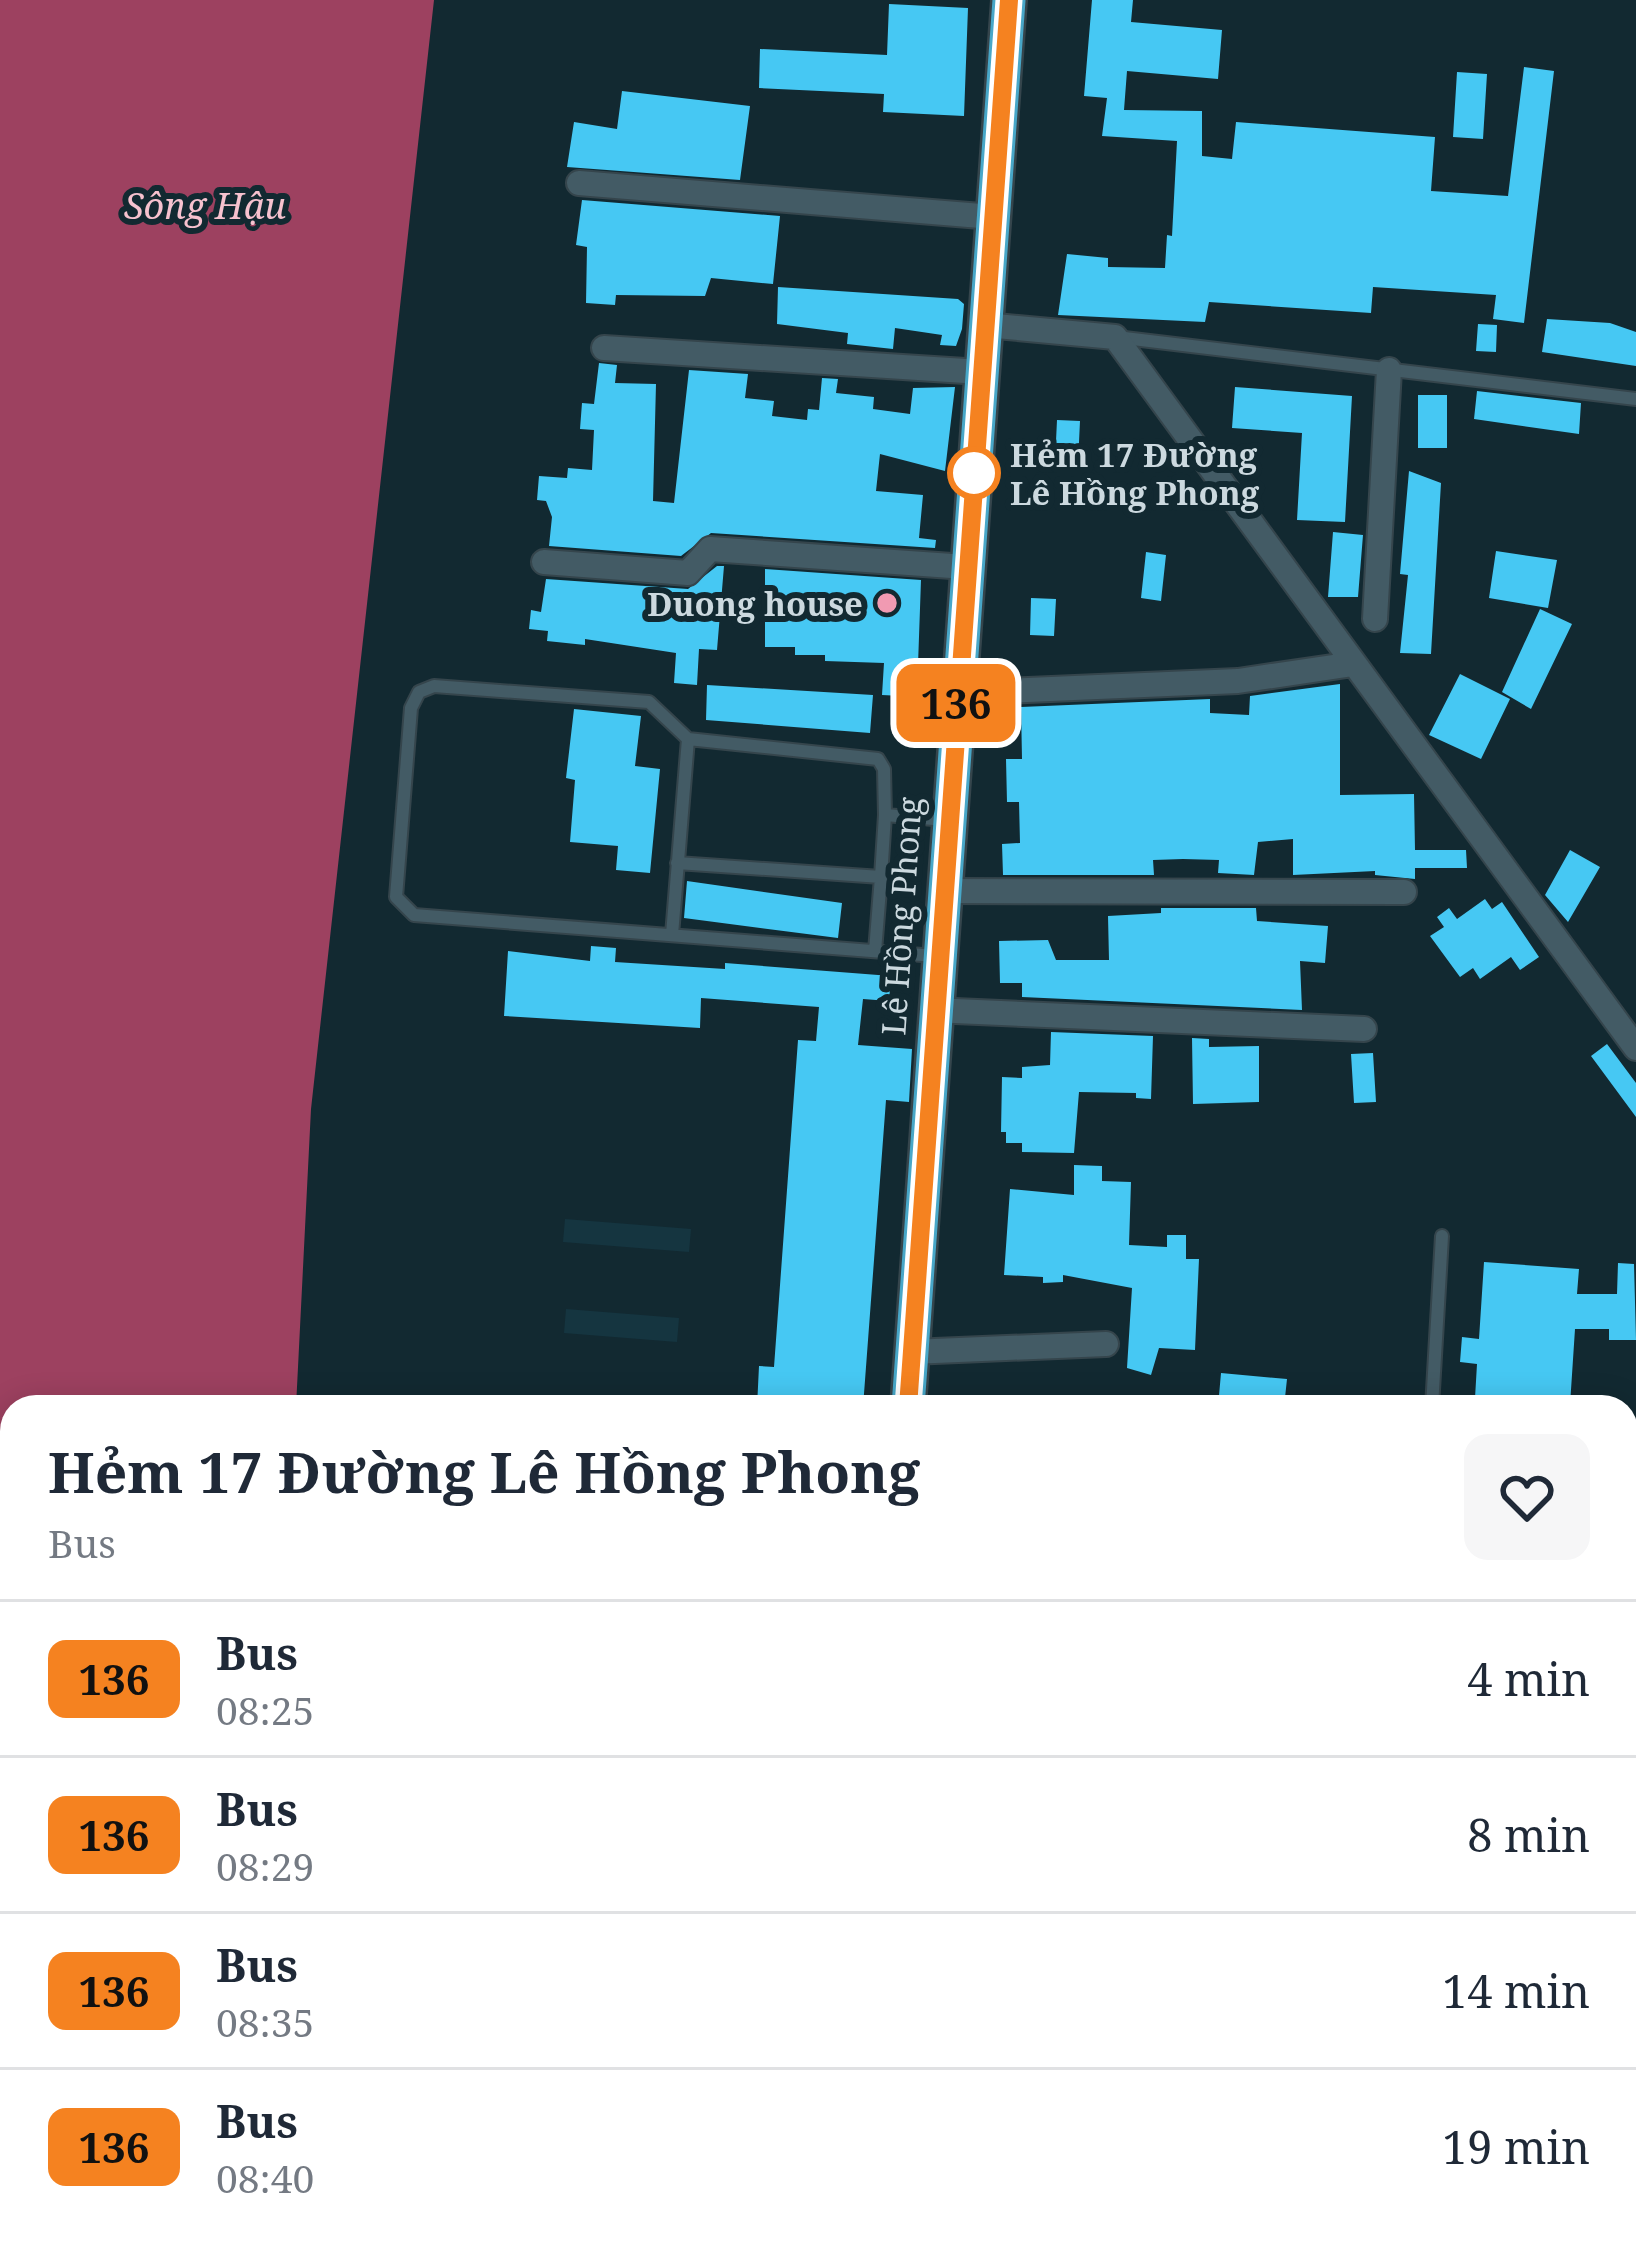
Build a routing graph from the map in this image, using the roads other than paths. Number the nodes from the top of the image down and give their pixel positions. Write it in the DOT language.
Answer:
graph roads {
  1 [pos="1009,0"];
  2 [pos="579,183"];
  3 [pos="992,217"];
  4 [pos="985,325"];
  5 [pos="1115,338"];
  6 [pos="604,349"];
  7 [pos="1389,370"];
  8 [pos="981,372"];
  9 [pos="1636,399"];
  10 [pos="544,562"];
  11 [pos="966,567"];
  12 [pos="1375,619"];
  13 [pos="1353,664"];
  14 [pos="957,693"];
  15 [pos="688,739"];
  16 [pos="885,815"];
  17 [pos="947,820"];
  18 [pos="677,863"];
  19 [pos="881,877"];
  20 [pos="942,891"];
  21 [pos="1404,892"];
  22 [pos="672,935"];
  23 [pos="875,951"];
  24 [pos="937,956"];
  25 [pos="932,1010"];
  26 [pos="1364,1029"];
  27 [pos="1636,1048"];
  28 [pos="1442,1235"];
  29 [pos="1106,1344"];
  30 [pos="911,1352"];
  31 [pos="909,1395"];
  32 [pos="1433,1395"];
  1 -- 3 [label="highway, Lê Hồng Phong"];
  2 -- 3 [label="street"];
  3 -- 4 [label="highway, Lê Hồng Phong"];
  4 -- 5 [label="street"];
  4 -- 8 [label="highway, Lê Hồng Phong"];
  5 -- 7 [label="lane"];
  5 -- 13 [label="street"];
  6 -- 8 [label="street"];
  7 -- 9 [label="lane"];
  7 -- 12 [label="street"];
  8 -- 11 [label="highway, Lê Hồng Phong"];
  10 -- 11 [label="street"];
  11 -- 14 [label="highway, Lê Hồng Phong"];
  13 -- 14 [label="street"];
  13 -- 27 [label="street"];
  14 -- 17 [label="highway, Lê Hồng Phong"];
  15 -- 16 [label="lane"];
  15 -- 18 [label="lane"];
  15 -- 22 [label="lane"];
  16 -- 17 [label="lane"];
  16 -- 19 [label="lane"];
  17 -- 20 [label="highway, Lê Hồng Phong"];
  18 -- 19 [label="lane"];
  18 -- 22 [label="lane"];
  19 -- 23 [label="lane"];
  20 -- 21 [label="street"];
  20 -- 24 [label="highway, Lê Hồng Phong"];
  22 -- 23 [label="lane"];
  23 -- 24 [label="lane"];
  24 -- 25 [label="highway, Lê Hồng Phong"];
  25 -- 26 [label="street"];
  25 -- 30 [label="highway, Lê Hồng Phong"];
  28 -- 32 [label="lane"];
  29 -- 30 [label="street"];
  30 -- 31 [label="highway, Lê Hồng Phong"];
}
